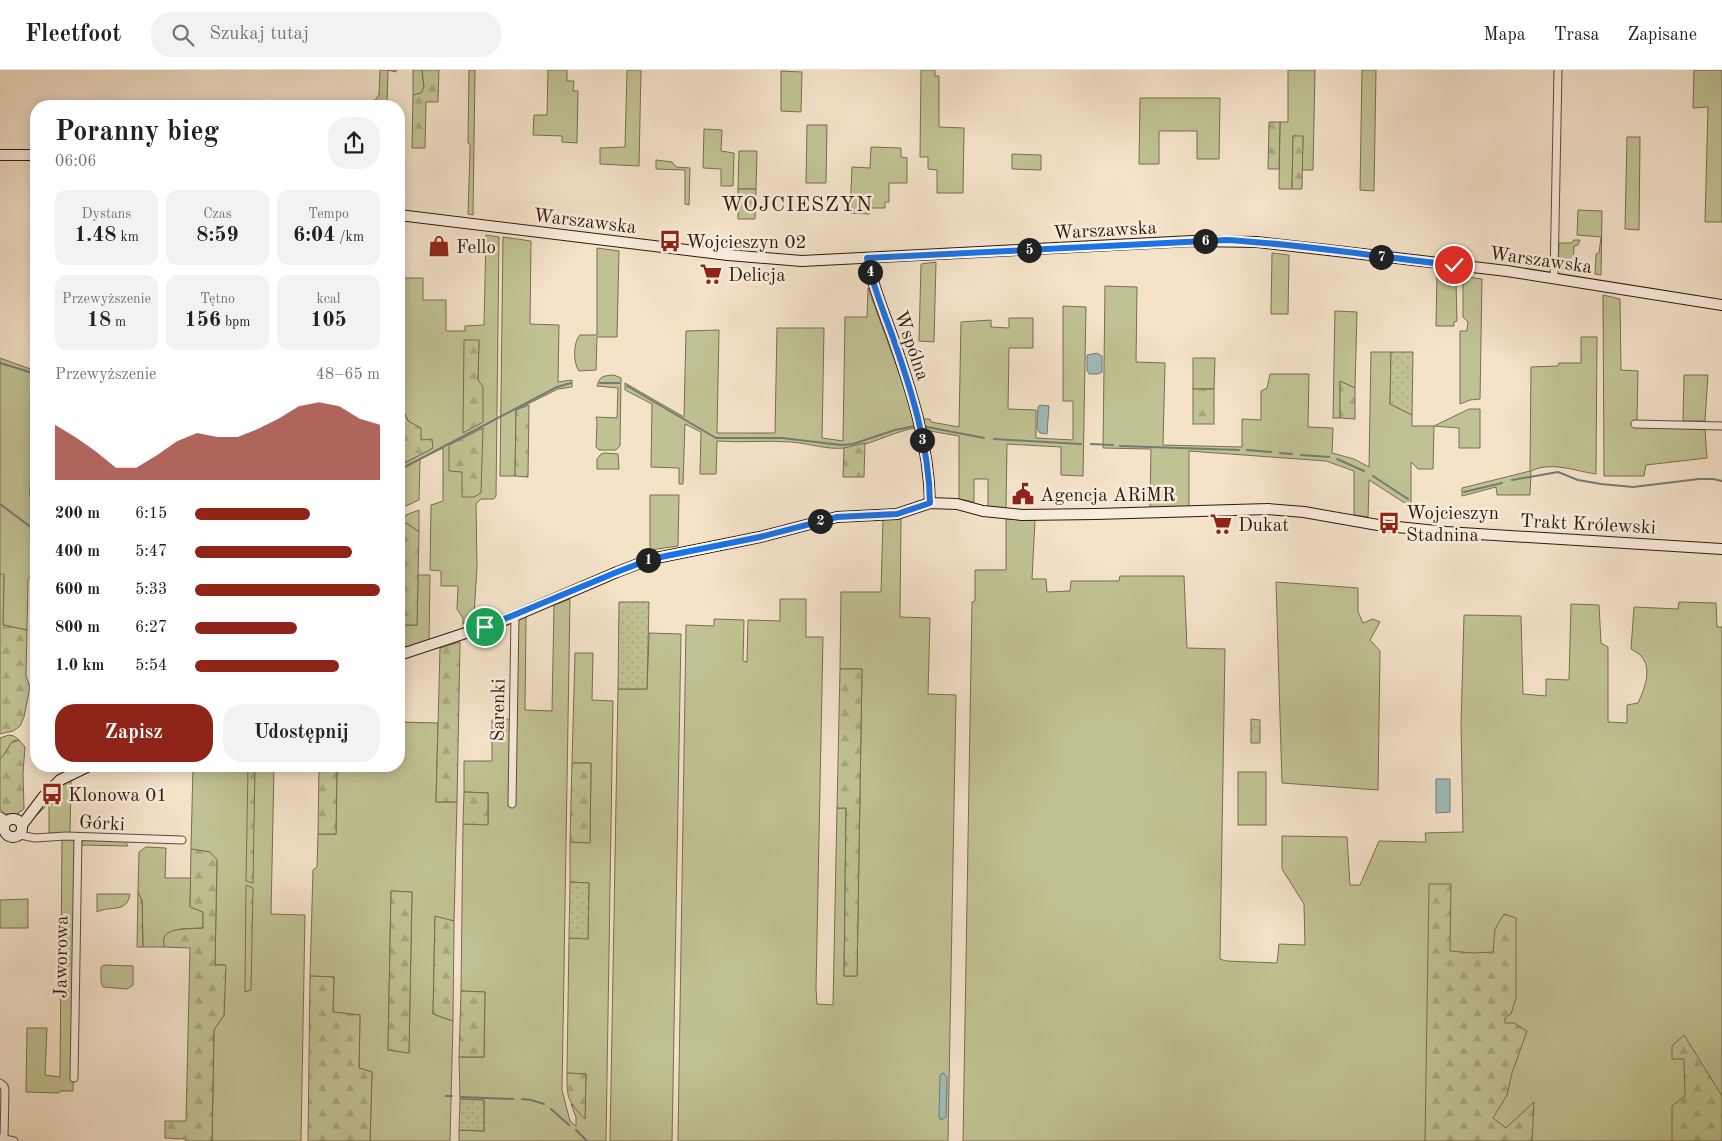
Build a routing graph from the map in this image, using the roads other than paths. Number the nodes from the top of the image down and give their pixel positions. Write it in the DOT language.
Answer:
graph roads {
  1 [pos="1558,70"];
  2 [pos="0,155"];
  3 [pos="30,155"];
  4 [pos="405,216"];
  5 [pos="867,258"];
  6 [pos="1554,278"];
  7 [pos="1722,305"];
  8 [pos="1634,424"];
  9 [pos="1722,426"];
  10 [pos="930,503"];
  11 [pos="1722,549"];
  12 [pos="514,616"];
  13 [pos="405,653"];
  14 [pos="77,772"];
  15 [pos="512,804"];
  16 [pos="8,828"];
  17 [pos="78,837"];
  18 [pos="182,840"];
  19 [pos="74,1078"];
  20 [pos="0,1082"];
  21 [pos="2,1138"];
  22 [pos="14,1141"];
  1 -- 6 [label="street"];
  2 -- 3 [label="street"];
  4 -- 5 [label="street, Warszawska"];
  5 -- 6 [label="street, Warszawska"];
  5 -- 10 [label="street, Wspólna"];
  6 -- 7 [label="street, Warszawska"];
  8 -- 9 [label="street"];
  10 -- 11 [label="street, Trakt Królewski"];
  10 -- 12 [label="street, Trakt Królewski"];
  12 -- 13 [label="street, Trakt Królewski"];
  12 -- 15 [label="street, Sarenki"];
  14 -- 16 [label="street"];
  16 -- 17 [label="street, Górki"];
  17 -- 18 [label="street, Górki"];
  17 -- 19 [label="street, Jaworowa"];
  20 -- 21 [label="street"];
  21 -- 22 [label="street"];
}
